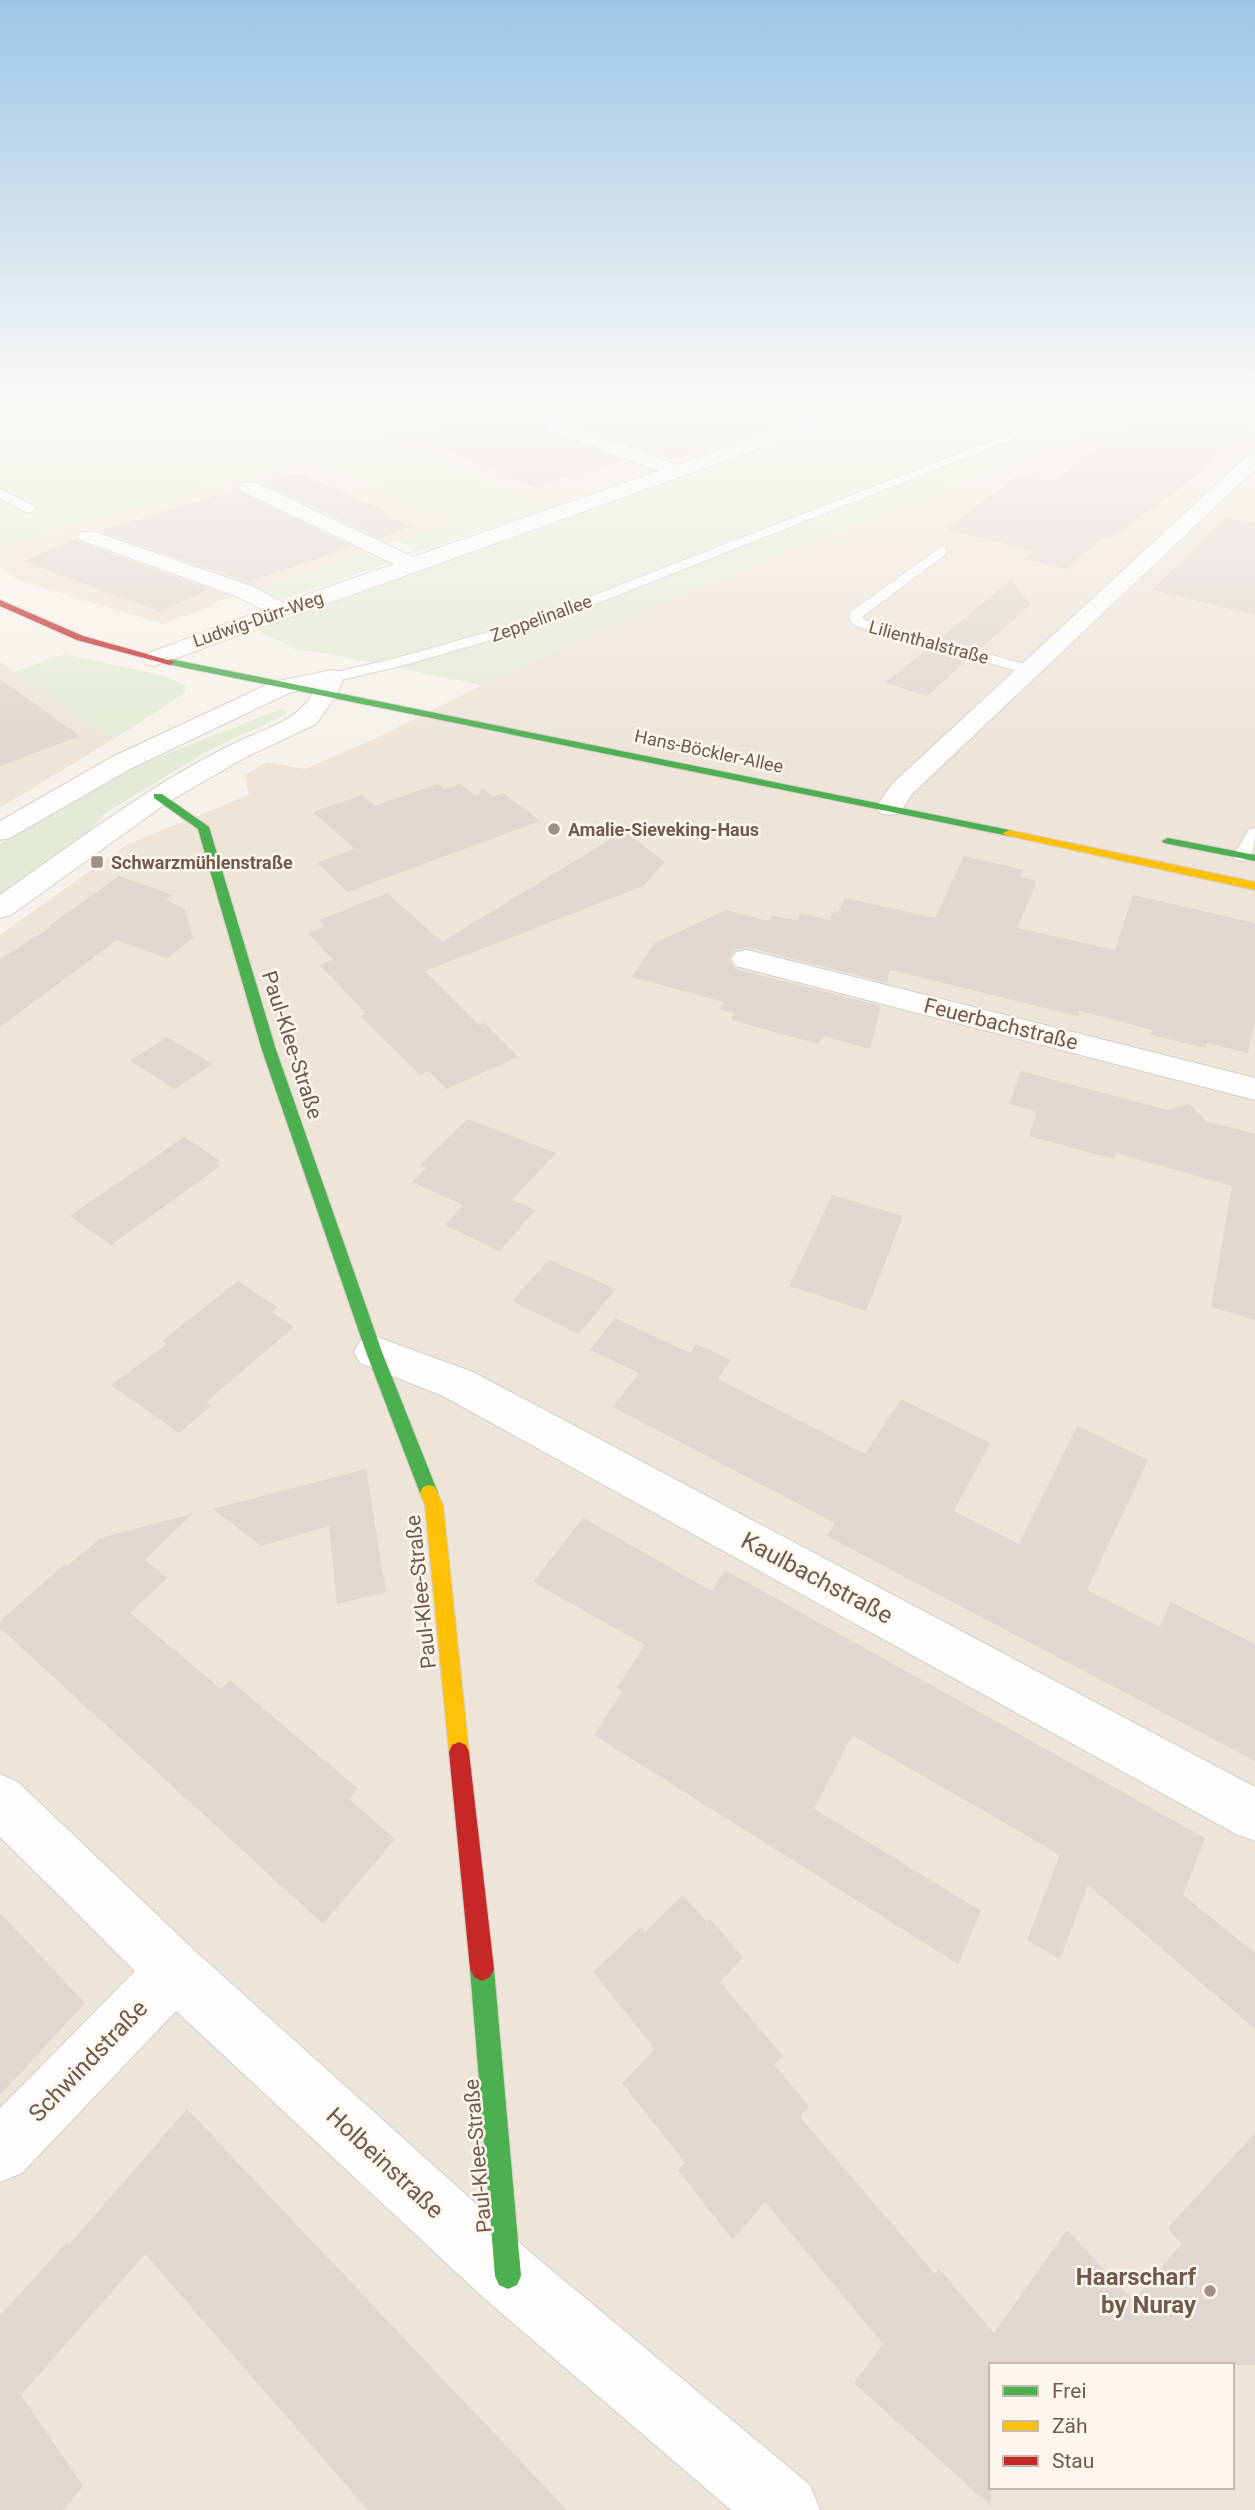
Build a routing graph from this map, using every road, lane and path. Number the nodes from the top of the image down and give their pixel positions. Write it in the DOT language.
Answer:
graph roads {
  1 [pos="320,521"];
  2 [pos="539,521"];
  3 [pos="795,521"];
  4 [pos="1189,521"];
  5 [pos="88,536"];
  6 [pos="941,551"];
  7 [pos="413,565"];
  8 [pos="0,588"];
  9 [pos="0,603"];
  10 [pos="282,611"];
  11 [pos="123,632"];
  12 [pos="183,646"];
  13 [pos="157,650"];
  14 [pos="210,652"];
  15 [pos="1030,670"];
  16 [pos="286,678"];
  17 [pos="369,683"];
  18 [pos="328,686"];
  19 [pos="927,794"];
  20 [pos="893,795"];
  21 [pos="158,796"];
  22 [pos="0,832"];
  23 [pos="1255,833"];
  24 [pos="1148,837"];
  25 [pos="1249,857"];
  26 [pos="1255,886"];
  27 [pos="0,909"];
  28 [pos="747,959"];
  29 [pos="1255,1089"];
  30 [pos="374,1352"];
  31 [pos="0,1800"];
  32 [pos="1255,1815"];
  33 [pos="175,1971"];
  34 [pos="0,2151"];
  35 [pos="508,2276"];
  36 [pos="785,2510"];
  1 -- 7 [label="street"];
  2 -- 7 [label="street, Ludwig-Dürr-Weg"];
  3 -- 18 [label="lane, Zeppelinallee"];
  4 -- 15 [label="street, Lilienthalstraße"];
  5 -- 10 [label="street"];
  6 -- 15 [label="lane, Lilienthalstraße"];
  7 -- 10 [label="street, Ludwig-Dürr-Weg"];
  8 -- 11 [label="street"];
  9 -- 13 [label="street"];
  10 -- 12 [label="street, Ludwig-Dürr-Weg"];
  12 -- 13 [label="street, Ludwig-Dürr-Weg"];
  12 -- 14 [label="street"];
  13 -- 16 [label="street"];
  15 -- 20 [label="street, Lilienthalstraße"];
  16 -- 18 [label="street, Zeppelinallee"];
  16 -- 22 [label="street, Zeppelinallee"];
  17 -- 18 [label="street"];
  18 -- 20 [label="street, Hans-Böckler-Allee"];
  18 -- 21 [label="street"];
  19 -- 20 [label="street, Hans-Böckler-Allee"];
  20 -- 26 [label="street, Hans-Böckler-Allee"];
  21 -- 27 [label="street"];
  21 -- 30 [label="street, Paul-Klee-Straße"];
  23 -- 25 [label="lane"];
  24 -- 25 [label="street"];
  28 -- 29 [label="street, Feuerbachstraße"];
  30 -- 32 [label="street, Kaulbachstraße"];
  30 -- 35 [label="street, Paul-Klee-Straße"];
  31 -- 33 [label="street, Holbeinstraße"];
  33 -- 34 [label="street, Schwindstraße"];
  33 -- 35 [label="street, Holbeinstraße"];
  35 -- 36 [label="street, Holbeinstraße"];
}
